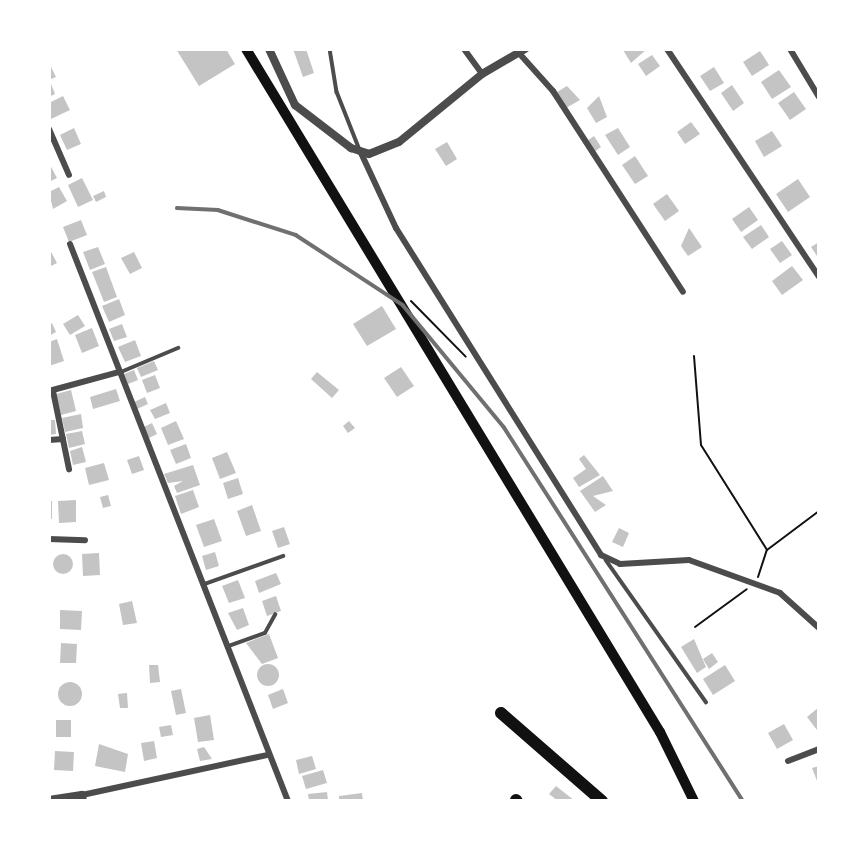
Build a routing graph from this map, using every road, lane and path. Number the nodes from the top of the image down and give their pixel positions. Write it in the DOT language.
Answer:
graph roads {
  1 [pos="246,49"];
  2 [pos="269,49"];
  3 [pos="330,49"];
  4 [pos="464,49"];
  5 [pos="667,49"];
  6 [pos="790,49"];
  7 [pos="522,50"];
  8 [pos="482,74"];
  9 [pos="819,97"];
  10 [pos="49,129"];
  11 [pos="361,153"];
  12 [pos="69,175"];
  13 [pos="70,244"];
  14 [pos="819,277"];
  15 [pos="683,292"];
  16 [pos="408,298"];
  17 [pos="178,348"];
  18 [pos="694,356"];
  19 [pos="478,359"];
  20 [pos="119,372"];
  21 [pos="51,391"];
  22 [pos="63,439"];
  23 [pos="49,440"];
  24 [pos="69,469"];
  25 [pos="819,511"];
  26 [pos="49,539"];
  27 [pos="85,540"];
  28 [pos="768,550"];
  29 [pos="283,556"];
  30 [pos="606,560"];
  31 [pos="205,584"];
  32 [pos="753,585"];
  33 [pos="275,615"];
  34 [pos="695,627"];
  35 [pos="819,628"];
  36 [pos="229,646"];
  37 [pos="706,702"];
  38 [pos="501,713"];
  39 [pos="819,749"];
  40 [pos="267,755"];
  41 [pos="788,761"];
  42 [pos="83,798"];
  43 [pos="49,800"];
  44 [pos="288,801"];
  45 [pos="602,801"];
  46 [pos="694,801"];
  1 -- 46 [label="main road"];
  2 -- 11 [label="street"];
  3 -- 11 [label="lane"];
  4 -- 8 [label="street"];
  5 -- 14 [label="street"];
  6 -- 9 [label="street"];
  7 -- 8 [label="street"];
  7 -- 15 [label="street"];
  8 -- 11 [label="street"];
  10 -- 12 [label="street"];
  11 -- 19 [label="street"];
  13 -- 20 [label="street"];
  16 -- 19 [label="path"];
  17 -- 20 [label="lane"];
  18 -- 28 [label="path"];
  19 -- 30 [label="street"];
  20 -- 21 [label="street"];
  20 -- 31 [label="street"];
  21 -- 22 [label="street"];
  22 -- 23 [label="street"];
  22 -- 24 [label="street"];
  25 -- 28 [label="path"];
  26 -- 27 [label="street"];
  28 -- 32 [label="path"];
  29 -- 31 [label="lane"];
  30 -- 32 [label="street"];
  30 -- 37 [label="lane"];
  31 -- 36 [label="street"];
  32 -- 34 [label="path"];
  32 -- 35 [label="street"];
  33 -- 36 [label="lane"];
  36 -- 40 [label="street"];
  38 -- 45 [label="highway"];
  39 -- 41 [label="street"];
  40 -- 42 [label="street"];
  40 -- 44 [label="street"];
  42 -- 43 [label="street"];
}
